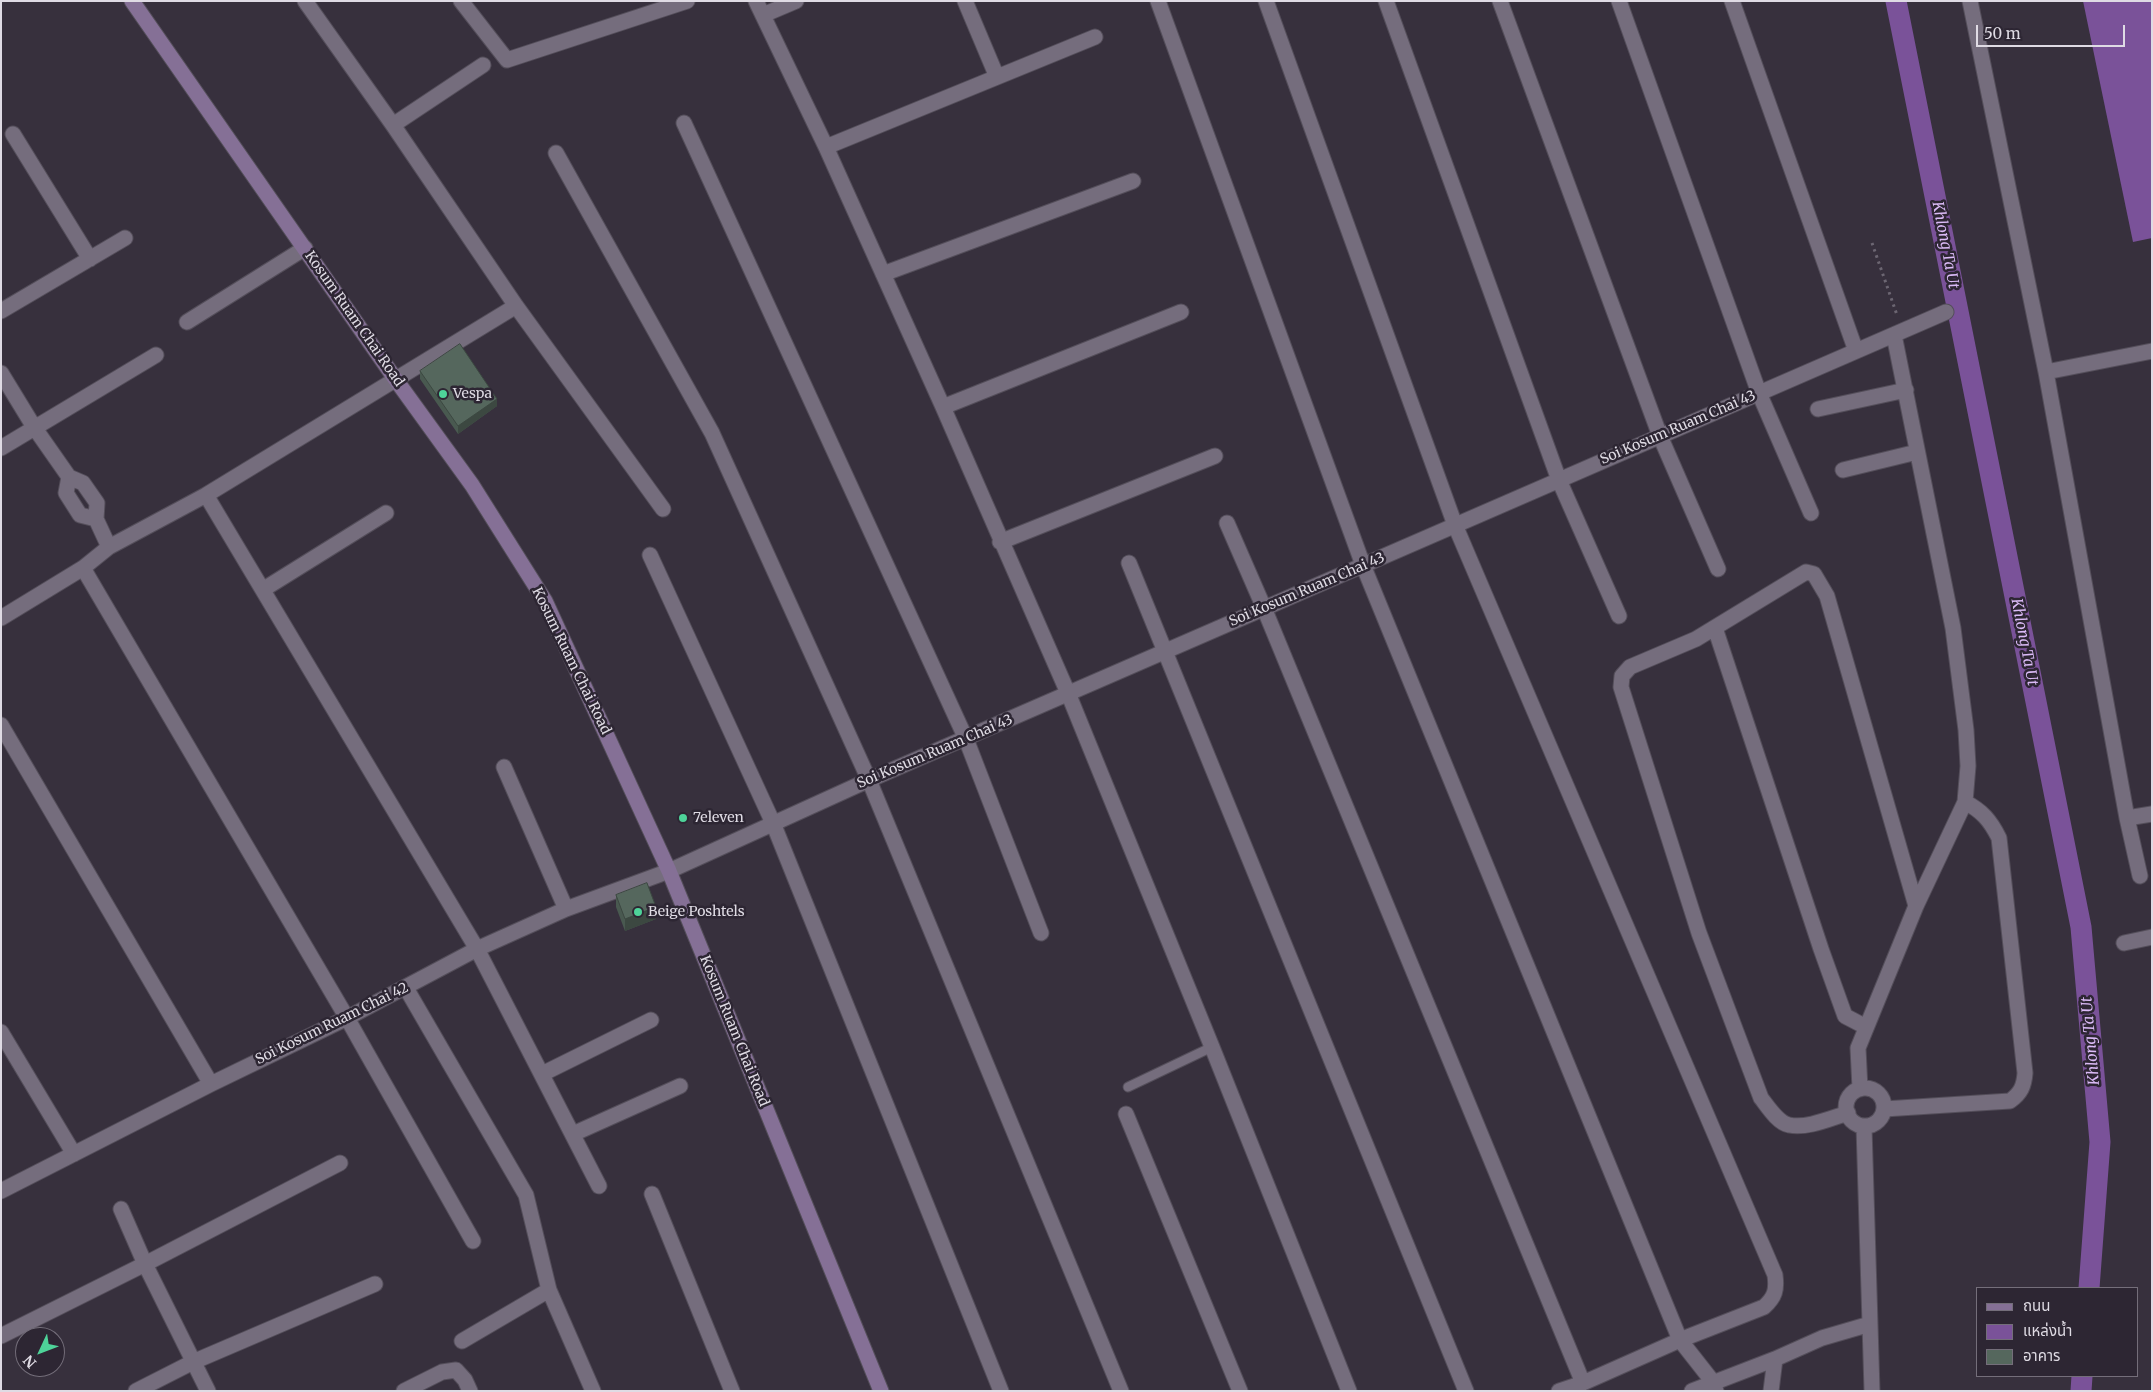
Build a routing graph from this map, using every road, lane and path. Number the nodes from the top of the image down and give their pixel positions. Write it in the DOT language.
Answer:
graph roads {
  1 [pos="132,1"];
  2 [pos="305,1"];
  3 [pos="461,1"];
  4 [pos="686,1"];
  5 [pos="756,1"];
  6 [pos="796,1"];
  7 [pos="965,1"];
  8 [pos="1158,1"];
  9 [pos="1266,1"];
  10 [pos="1386,1"];
  11 [pos="1500,1"];
  12 [pos="1619,1"];
  13 [pos="1732,1"];
  14 [pos="1970,1"];
  15 [pos="764,15"];
  16 [pos="1095,37"];
  17 [pos="483,65"];
  18 [pos="998,77"];
  19 [pos="684,123"];
  20 [pos="393,125"];
  21 [pos="13,134"];
  22 [pos="826,147"];
  23 [pos="556,153"];
  24 [pos="1133,181"];
  25 [pos="125,238"];
  26 [pos="1872,243"];
  27 [pos="305,248"];
  28 [pos="90,259"];
  29 [pos="883,274"];
  30 [pos="516,306"];
  31 [pos="1,311"];
  32 [pos="1181,312"];
  33 [pos="1946,312"];
  34 [pos="187,322"];
  35 [pos="1898,333"];
  36 [pos="1856,350"];
  37 [pos="2152,351"];
  38 [pos="156,355"];
  39 [pos="2046,372"];
  40 [pos="1,373"];
  41 [pos="396,380"];
  42 [pos="1906,390"];
  43 [pos="1759,393"];
  44 [pos="943,407"];
  45 [pos="1818,410"];
  46 [pos="34,427"];
  47 [pos="1660,436"];
  48 [pos="1,448"];
  49 [pos="1918,452"];
  50 [pos="1215,456"];
  51 [pos="1843,470"];
  52 [pos="1559,480"];
  53 [pos="206,495"];
  54 [pos="664,509"];
  55 [pos="386,512"];
  56 [pos="1811,514"];
  57 [pos="1227,523"];
  58 [pos="1455,525"];
  59 [pos="1000,542"];
  60 [pos="110,548"];
  61 [pos="650,555"];
  62 [pos="1129,563"];
  63 [pos="1362,565"];
  64 [pos="83,568"];
  65 [pos="1718,569"];
  66 [pos="264,589"];
  67 [pos="1264,608"];
  68 [pos="1619,616"];
  69 [pos="1,618"];
  70 [pos="1715,628"];
  71 [pos="1166,651"];
  72 [pos="1068,693"];
  73 [pos="1,725"];
  74 [pos="966,739"];
  75 [pos="504,766"];
  76 [pos="869,780"];
  77 [pos="1965,802"];
  78 [pos="2152,814"];
  79 [pos="2127,818"];
  80 [pos="773,823"];
  81 [pos="669,871"];
  82 [pos="2140,876"];
  83 [pos="1916,906"];
  84 [pos="566,909"];
  85 [pos="1040,933"];
  86 [pos="2152,937"];
  87 [pos="2124,943"];
  88 [pos="477,949"];
  89 [pos="406,988"];
  90 [pos="347,1018"];
  91 [pos="651,1020"];
  92 [pos="1866,1027"];
  93 [pos="1,1032"];
  94 [pos="1212,1047"];
  95 [pos="542,1074"];
  96 [pos="211,1084"];
  97 [pos="680,1086"];
  98 [pos="1128,1088"];
  99 [pos="1860,1089"];
  100 [pos="1884,1109"];
  101 [pos="1848,1113"];
  102 [pos="1126,1114"];
  103 [pos="1864,1127"];
  104 [pos="573,1134"];
  105 [pos="74,1154"];
  106 [pos="340,1163"];
  107 [pos="599,1186"];
  108 [pos="1,1191"];
  109 [pos="652,1194"];
  110 [pos="121,1209"];
  111 [pos="473,1241"];
  112 [pos="145,1264"];
  113 [pos="375,1284"];
  114 [pos="549,1290"];
  115 [pos="1870,1324"];
  116 [pos="1,1336"];
  117 [pos="1680,1340"];
  118 [pos="462,1341"];
  119 [pos="1775,1359"];
  120 [pos="193,1362"];
  121 [pos="1583,1383"];
  122 [pos="1715,1386"];
  123 [pos="136,1391"];
  124 [pos="208,1391"];
  125 [pos="404,1391"];
  126 [pos="470,1391"];
  127 [pos="593,1391"];
  128 [pos="732,1391"];
  129 [pos="881,1391"];
  130 [pos="1001,1391"];
  131 [pos="1121,1391"];
  132 [pos="1240,1391"];
  133 [pos="1349,1391"];
  134 [pos="1466,1391"];
  135 [pos="1559,1391"];
  136 [pos="1692,1391"];
  137 [pos="1770,1391"];
  138 [pos="1872,1391"];
  1 -- 27 [label="street, Kosum Ruam Chai Road"];
  2 -- 20 [label="street"];
  3 -- 4 [label="street"];
  5 -- 15 [label="street"];
  6 -- 15 [label="street"];
  7 -- 18 [label="street"];
  8 -- 63 [label="street"];
  9 -- 58 [label="street"];
  10 -- 52 [label="street"];
  11 -- 47 [label="street"];
  12 -- 43 [label="street"];
  13 -- 36 [label="street"];
  14 -- 39 [label="street"];
  15 -- 22 [label="street"];
  16 -- 18 [label="street"];
  17 -- 20 [label="street"];
  18 -- 22 [label="street"];
  19 -- 74 [label="street"];
  20 -- 30 [label="street"];
  21 -- 28 [label="street"];
  22 -- 29 [label="street"];
  23 -- 76 [label="street"];
  24 -- 29 [label="street"];
  25 -- 28 [label="street"];
  26 -- 35 [label="path"];
  27 -- 34 [label="street"];
  27 -- 41 [label="street, Kosum Ruam Chai Road"];
  28 -- 31 [label="street"];
  29 -- 44 [label="street"];
  30 -- 41 [label="street"];
  30 -- 54 [label="street"];
  32 -- 44 [label="street"];
  33 -- 35 [label="street, Soi Kosum Ruam Chai 43"];
  35 -- 36 [label="street, Soi Kosum Ruam Chai 43"];
  35 -- 42 [label="street"];
  36 -- 43 [label="street, Soi Kosum Ruam Chai 43"];
  37 -- 39 [label="street"];
  38 -- 46 [label="street"];
  39 -- 79 [label="street"];
  40 -- 46 [label="street"];
  41 -- 53 [label="street"];
  41 -- 81 [label="street, Kosum Ruam Chai Road"];
  42 -- 45 [label="street"];
  42 -- 49 [label="street"];
  43 -- 47 [label="street, Soi Kosum Ruam Chai 43"];
  43 -- 56 [label="street"];
  44 -- 59 [label="street"];
  46 -- 48 [label="street"];
  46 -- 60 [label="street"];
  47 -- 52 [label="street, Soi Kosum Ruam Chai 43"];
  47 -- 65 [label="street"];
  49 -- 51 [label="street"];
  49 -- 77 [label="street"];
  50 -- 59 [label="street"];
  52 -- 58 [label="street, Soi Kosum Ruam Chai 43"];
  52 -- 68 [label="street"];
  53 -- 60 [label="street"];
  53 -- 66 [label="street"];
  55 -- 66 [label="street"];
  57 -- 67 [label="street"];
  58 -- 63 [label="street, Soi Kosum Ruam Chai 43"];
  58 -- 117 [label="street"];
  59 -- 72 [label="street"];
  60 -- 64 [label="street"];
  61 -- 80 [label="street"];
  62 -- 71 [label="street"];
  63 -- 67 [label="street, Soi Kosum Ruam Chai 43"];
  63 -- 117 [label="street"];
  64 -- 69 [label="street"];
  64 -- 90 [label="street"];
  66 -- 88 [label="street"];
  67 -- 71 [label="street, Soi Kosum Ruam Chai 43"];
  67 -- 121 [label="street"];
  70 -- 83 [label="street"];
  70 -- 92 [label="street"];
  70 -- 101 [label="street"];
  71 -- 72 [label="street, Soi Kosum Ruam Chai 43"];
  71 -- 134 [label="street"];
  72 -- 74 [label="street, Soi Kosum Ruam Chai 43"];
  72 -- 94 [label="street"];
  73 -- 96 [label="street"];
  74 -- 76 [label="street, Soi Kosum Ruam Chai 43"];
  74 -- 85 [label="street"];
  75 -- 84 [label="street"];
  76 -- 80 [label="street, Soi Kosum Ruam Chai 43"];
  76 -- 131 [label="street"];
  77 -- 83 [label="street"];
  77 -- 100 [label="street"];
  78 -- 79 [label="street"];
  79 -- 82 [label="street"];
  80 -- 81 [label="street, Soi Kosum Ruam Chai 43"];
  80 -- 130 [label="street"];
  81 -- 84 [label="street, Soi Kosum Ruam Chai 42"];
  81 -- 129 [label="street, Kosum Ruam Chai Road"];
  83 -- 92 [label="street"];
  84 -- 88 [label="street, Soi Kosum Ruam Chai 42"];
  86 -- 87 [label="street"];
  88 -- 89 [label="street, Soi Kosum Ruam Chai 42"];
  88 -- 95 [label="street"];
  89 -- 90 [label="street, Soi Kosum Ruam Chai 42"];
  89 -- 114 [label="street"];
  90 -- 96 [label="street, Soi Kosum Ruam Chai 42"];
  90 -- 111 [label="street"];
  91 -- 95 [label="street"];
  92 -- 99 [label="street"];
  93 -- 105 [label="street"];
  94 -- 98 [label="lane"];
  94 -- 133 [label="street"];
  95 -- 104 [label="street"];
  96 -- 105 [label="street, Soi Kosum Ruam Chai 42"];
  97 -- 104 [label="street"];
  99 -- 100 [label="street"];
  99 -- 101 [label="street"];
  100 -- 103 [label="street"];
  101 -- 103 [label="street"];
  102 -- 132 [label="street"];
  103 -- 115 [label="street"];
  104 -- 107 [label="street"];
  105 -- 108 [label="street, Soi Kosum Ruam Chai 42"];
  106 -- 112 [label="street"];
  109 -- 128 [label="street"];
  110 -- 112 [label="street"];
  112 -- 116 [label="street"];
  112 -- 120 [label="street"];
  113 -- 120 [label="street"];
  114 -- 118 [label="street"];
  114 -- 127 [label="street"];
  115 -- 119 [label="street"];
  115 -- 138 [label="street"];
  117 -- 121 [label="street"];
  117 -- 122 [label="street"];
  119 -- 122 [label="street"];
  119 -- 137 [label="street"];
  120 -- 123 [label="street"];
  120 -- 124 [label="street"];
  121 -- 135 [label="street"];
  122 -- 136 [label="street"];
  125 -- 126 [label="street"];
}
